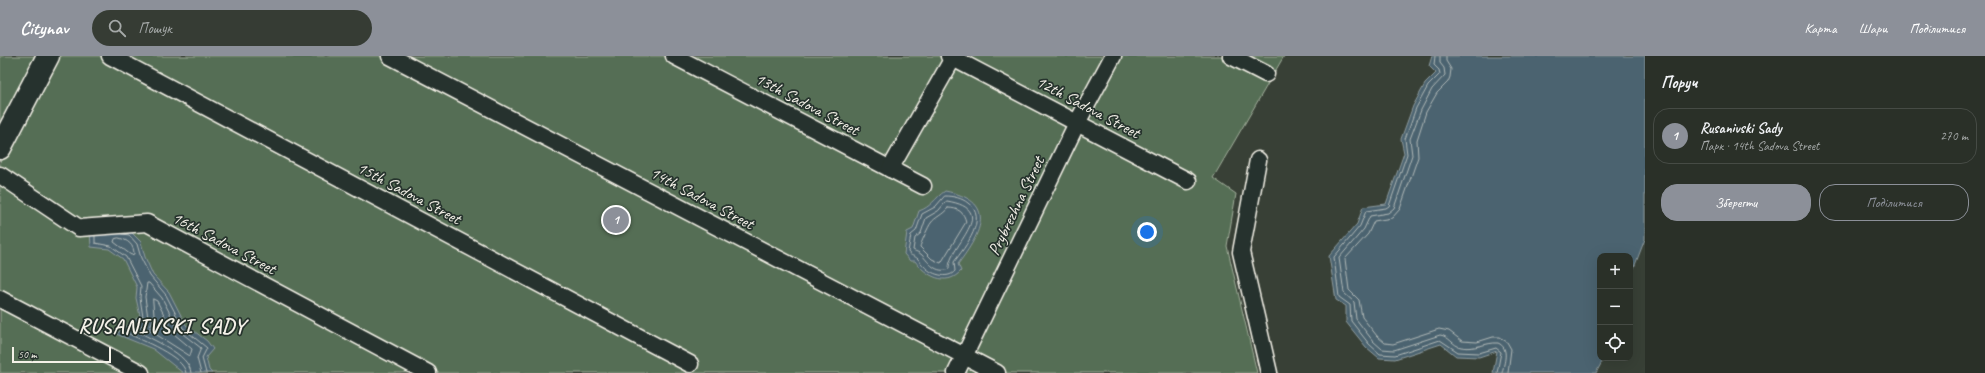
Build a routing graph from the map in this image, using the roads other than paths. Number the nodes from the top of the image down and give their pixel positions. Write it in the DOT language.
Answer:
graph roads {
  1 [pos="48,56"];
  2 [pos="110,56"];
  3 [pos="390,56"];
  4 [pos="674,56"];
  5 [pos="1113,56"];
  6 [pos="1231,56"];
  7 [pos="951,57"];
  8 [pos="1266,74"];
  9 [pos="1077,123"];
  10 [pos="0,148"];
  11 [pos="1258,160"];
  12 [pos="890,169"];
  13 [pos="0,175"];
  14 [pos="1188,181"];
  15 [pos="923,186"];
  16 [pos="0,299"];
  17 [pos="964,356"];
  18 [pos="690,364"];
  19 [pos="141,373"];
  20 [pos="428,373"];
  21 [pos="956,373"];
  22 [pos="997,373"];
  23 [pos="1269,373"];
  1 -- 10 [label="main road"];
  2 -- 18 [label="street, 15th Sadova Street"];
  3 -- 17 [label="street, 14th Sadova Street"];
  4 -- 12 [label="street, 13th Sadova Street"];
  5 -- 9 [label="street, Prybrezhna Street"];
  6 -- 8 [label="street"];
  7 -- 9 [label="street, 12th Sadova Street"];
  7 -- 12 [label="street"];
  9 -- 14 [label="street, 12th Sadova Street"];
  9 -- 17 [label="street, Prybrezhna Street"];
  11 -- 23 [label="street"];
  12 -- 15 [label="street, 13th Sadova Street"];
  13 -- 20 [label="street, 16th Sadova Street"];
  16 -- 19 [label="street"];
  17 -- 21 [label="street, Prybrezhna Street"];
  17 -- 22 [label="street, 14th Sadova Street"];
}
